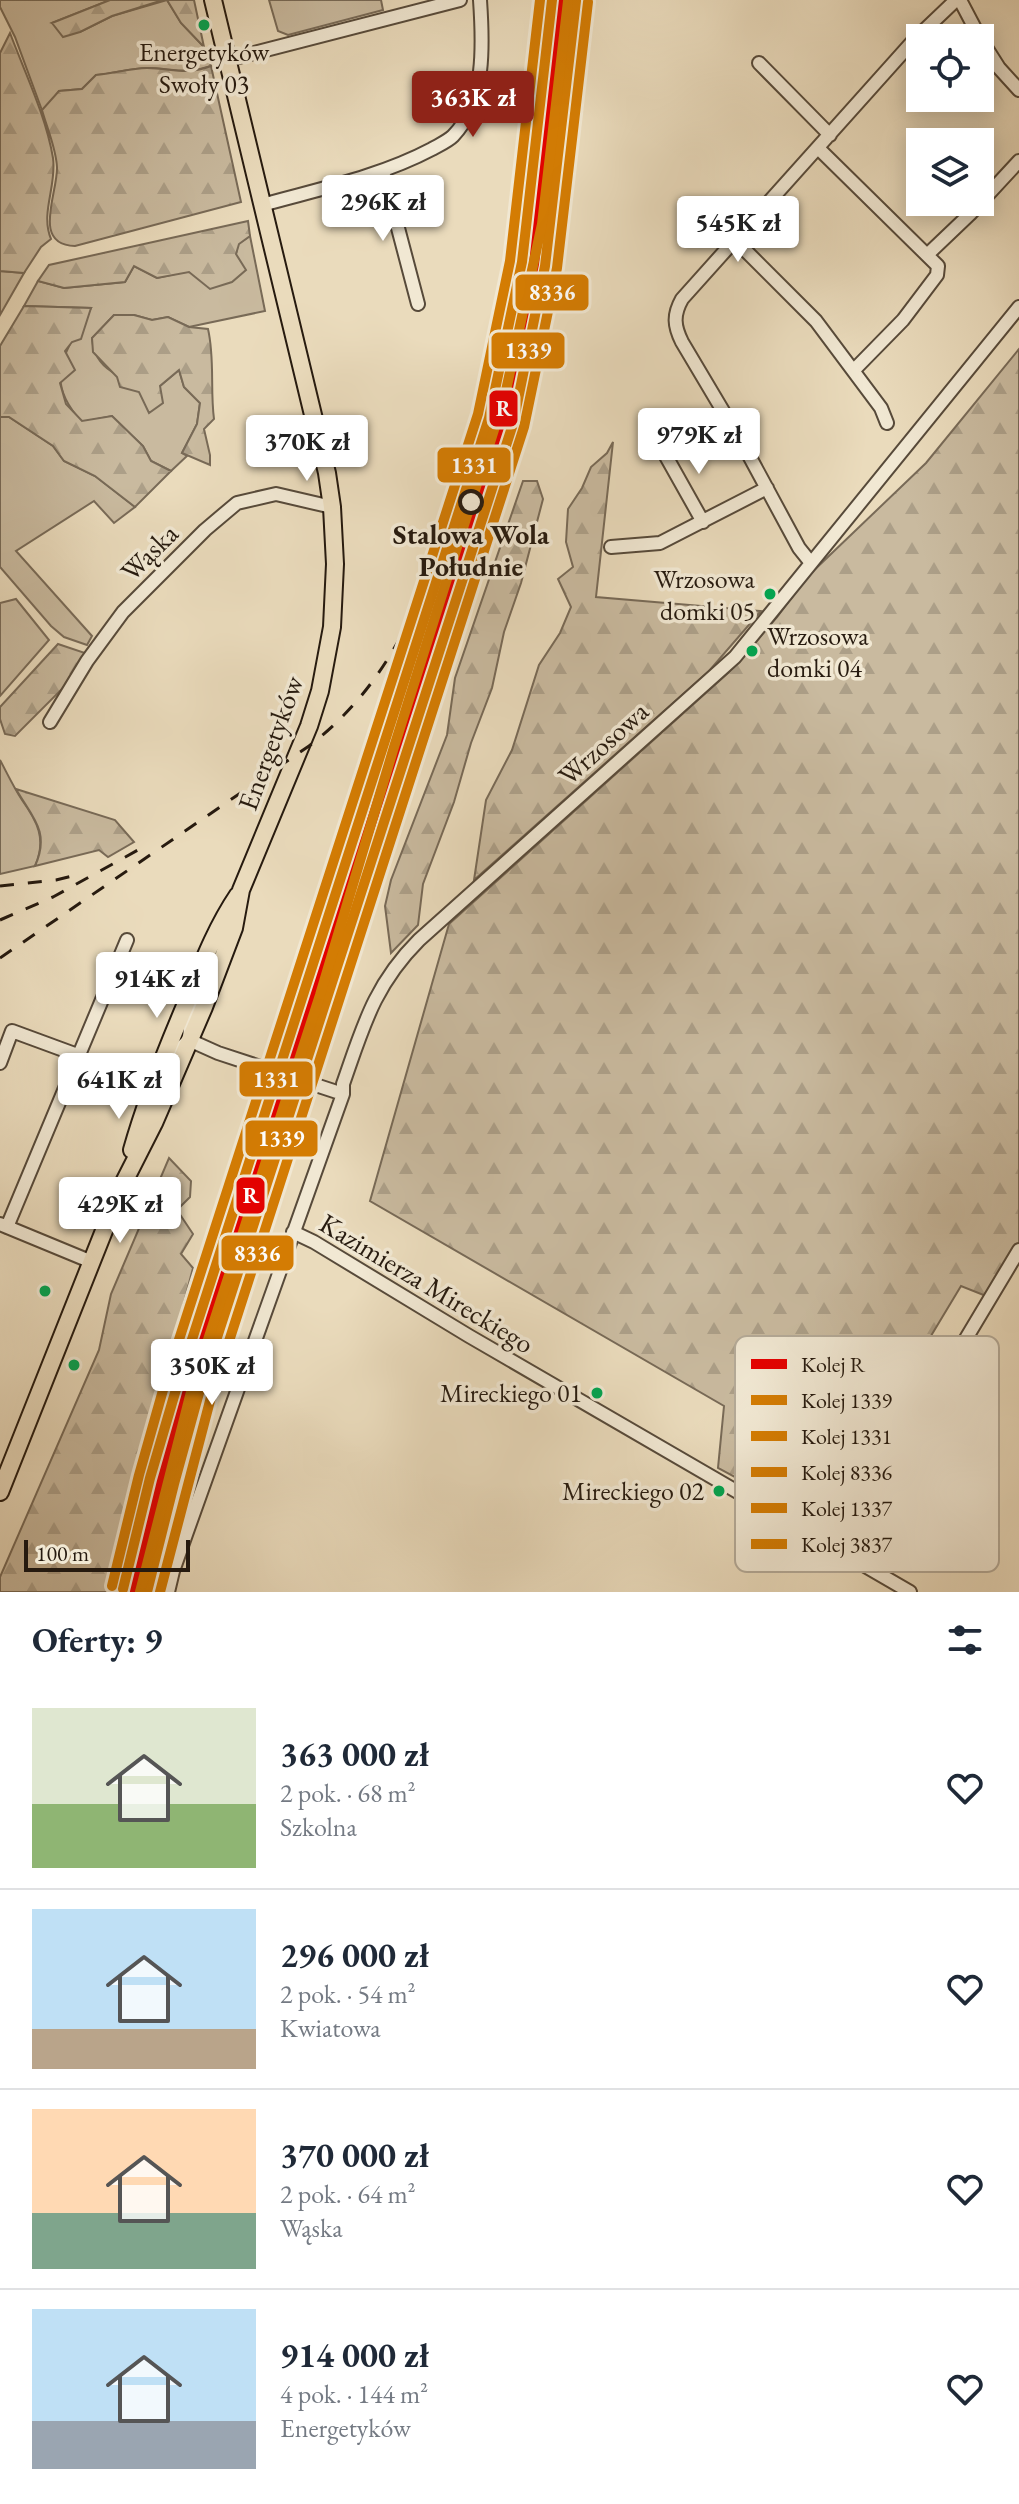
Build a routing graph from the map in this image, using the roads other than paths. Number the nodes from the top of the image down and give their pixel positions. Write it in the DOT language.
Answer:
graph roads {
  1 [pos="213,0"];
  2 [pos="460,0"];
  3 [pos="480,0"];
  4 [pos="958,0"];
  5 [pos="972,24"];
  6 [pos="227,60"];
  7 [pos="994,60"];
  8 [pos="759,63"];
  9 [pos="1019,90"];
  10 [pos="830,135"];
  11 [pos="818,148"];
  12 [pos="1019,161"];
  13 [pos="383,171"];
  14 [pos="262,205"];
  15 [pos="735,240"];
  16 [pos="928,254"];
  17 [pos="418,304"];
  18 [pos="1019,307"];
  19 [pos="854,370"];
  20 [pos="887,423"];
  21 [pos="662,449"];
  22 [pos="767,488"];
  23 [pos="332,507"];
  24 [pos="703,522"];
  25 [pos="611,547"];
  26 [pos="811,563"];
  27 [pos="50,722"];
  28 [pos="241,890"];
  29 [pos="127,940"];
  30 [pos="192,989"];
  31 [pos="189,1040"];
  32 [pos="80,1056"];
  33 [pos="0,1063"];
  34 [pos="160,1066"];
  35 [pos="343,1094"];
  36 [pos="121,1188"];
  37 [pos="3,1226"];
  38 [pos="293,1232"];
  39 [pos="1019,1250"];
  40 [pos="92,1262"];
  41 [pos="968,1336"];
  42 [pos="5,1461"];
  43 [pos="735,1491"];
  44 [pos="0,1492"];
  45 [pos="875,1572"];
  46 [pos="168,1592"];
  47 [pos="910,1592"];
  1 -- 6 [label="main road, Energetyków"];
  2 -- 6 [label="street"];
  3 -- 13 [label="street"];
  4 -- 5 [label="street"];
  4 -- 10 [label="street"];
  6 -- 14 [label="main road, Energetyków"];
  7 -- 9 [label="street"];
  8 -- 10 [label="street"];
  10 -- 11 [label="street"];
  11 -- 15 [label="street"];
  11 -- 16 [label="street"];
  12 -- 16 [label="street"];
  13 -- 14 [label="street"];
  13 -- 17 [label="street"];
  14 -- 23 [label="main road, Energetyków"];
  15 -- 19 [label="street"];
  15 -- 22 [label="street"];
  16 -- 19 [label="street"];
  18 -- 26 [label="street, Wrzosowa"];
  19 -- 20 [label="street"];
  21 -- 24 [label="street"];
  22 -- 24 [label="street"];
  22 -- 26 [label="street"];
  23 -- 27 [label="street, Wąska"];
  23 -- 28 [label="main road, Energetyków"];
  24 -- 25 [label="street"];
  26 -- 35 [label="street, Wrzosowa"];
  28 -- 30 [label="main road, Energetyków"];
  28 -- 31 [label="main road, Energetyków"];
  29 -- 32 [label="street"];
  30 -- 31 [label="street"];
  30 -- 34 [label="main road, Energetyków"];
  31 -- 34 [label="street"];
  31 -- 35 [label="street"];
  31 -- 36 [label="main road, Energetyków"];
  32 -- 33 [label="street"];
  32 -- 37 [label="street"];
  34 -- 36 [label="main road, Energetyków"];
  35 -- 38 [label="street, Wrzosowa"];
  36 -- 40 [label="main road, Energetyków"];
  37 -- 40 [label="street"];
  38 -- 43 [label="street, Kazimierza Mireckiego"];
  38 -- 46 [label="street, Wrzosowa"];
  39 -- 41 [label="street"];
  40 -- 42 [label="main road, Energetyków"];
  42 -- 44 [label="main road, Energetyków"];
  45 -- 47 [label="street, Kazimierza Mireckiego"];
}
